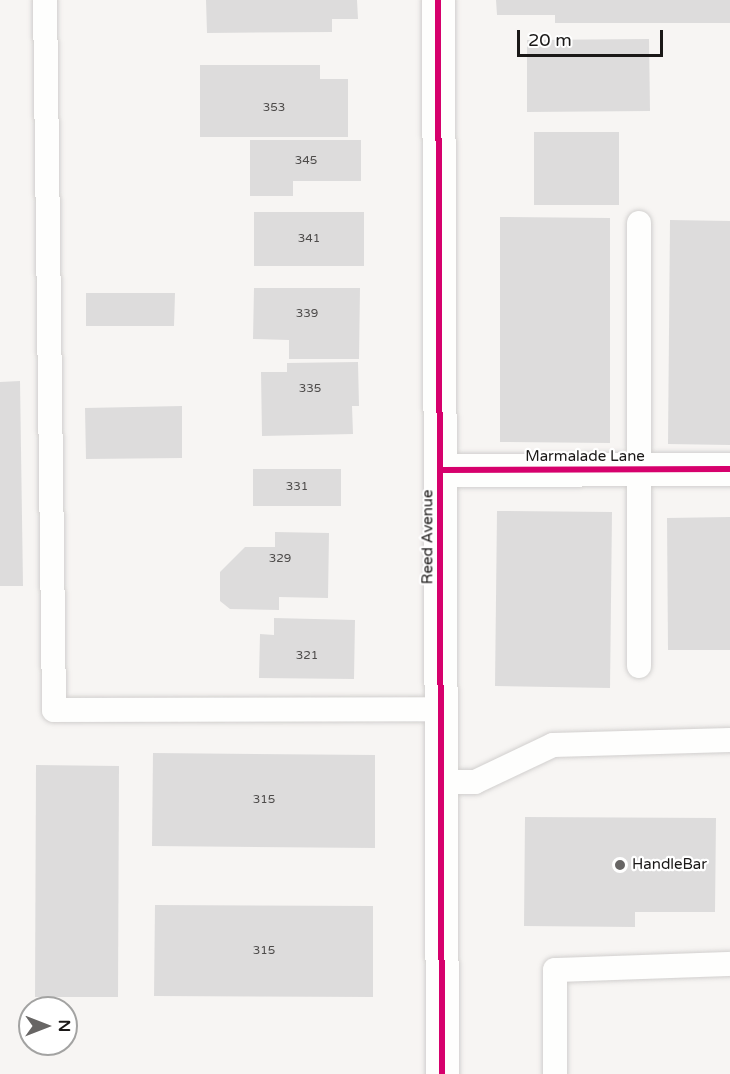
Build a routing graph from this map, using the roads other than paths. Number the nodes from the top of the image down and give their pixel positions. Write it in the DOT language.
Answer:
graph roads {
  1 [pos="45,0"];
  2 [pos="438,0"];
  3 [pos="639,223"];
  4 [pos="640,469"];
  5 [pos="730,469"];
  6 [pos="440,470"];
  7 [pos="639,666"];
  8 [pos="441,709"];
  9 [pos="730,740"];
  10 [pos="441,782"];
  11 [pos="730,964"];
  12 [pos="442,1074"];
  13 [pos="555,1074"];
  1 -- 8 [label="lane"];
  2 -- 6 [label="street, Reed Avenue"];
  3 -- 4 [label="lane"];
  4 -- 5 [label="street, Marmalade Lane"];
  4 -- 6 [label="street, Marmalade Lane"];
  4 -- 7 [label="lane"];
  6 -- 8 [label="street, Reed Avenue"];
  8 -- 10 [label="street, Reed Avenue"];
  9 -- 10 [label="lane"];
  10 -- 12 [label="street, Reed Avenue"];
  11 -- 13 [label="lane"];
}
